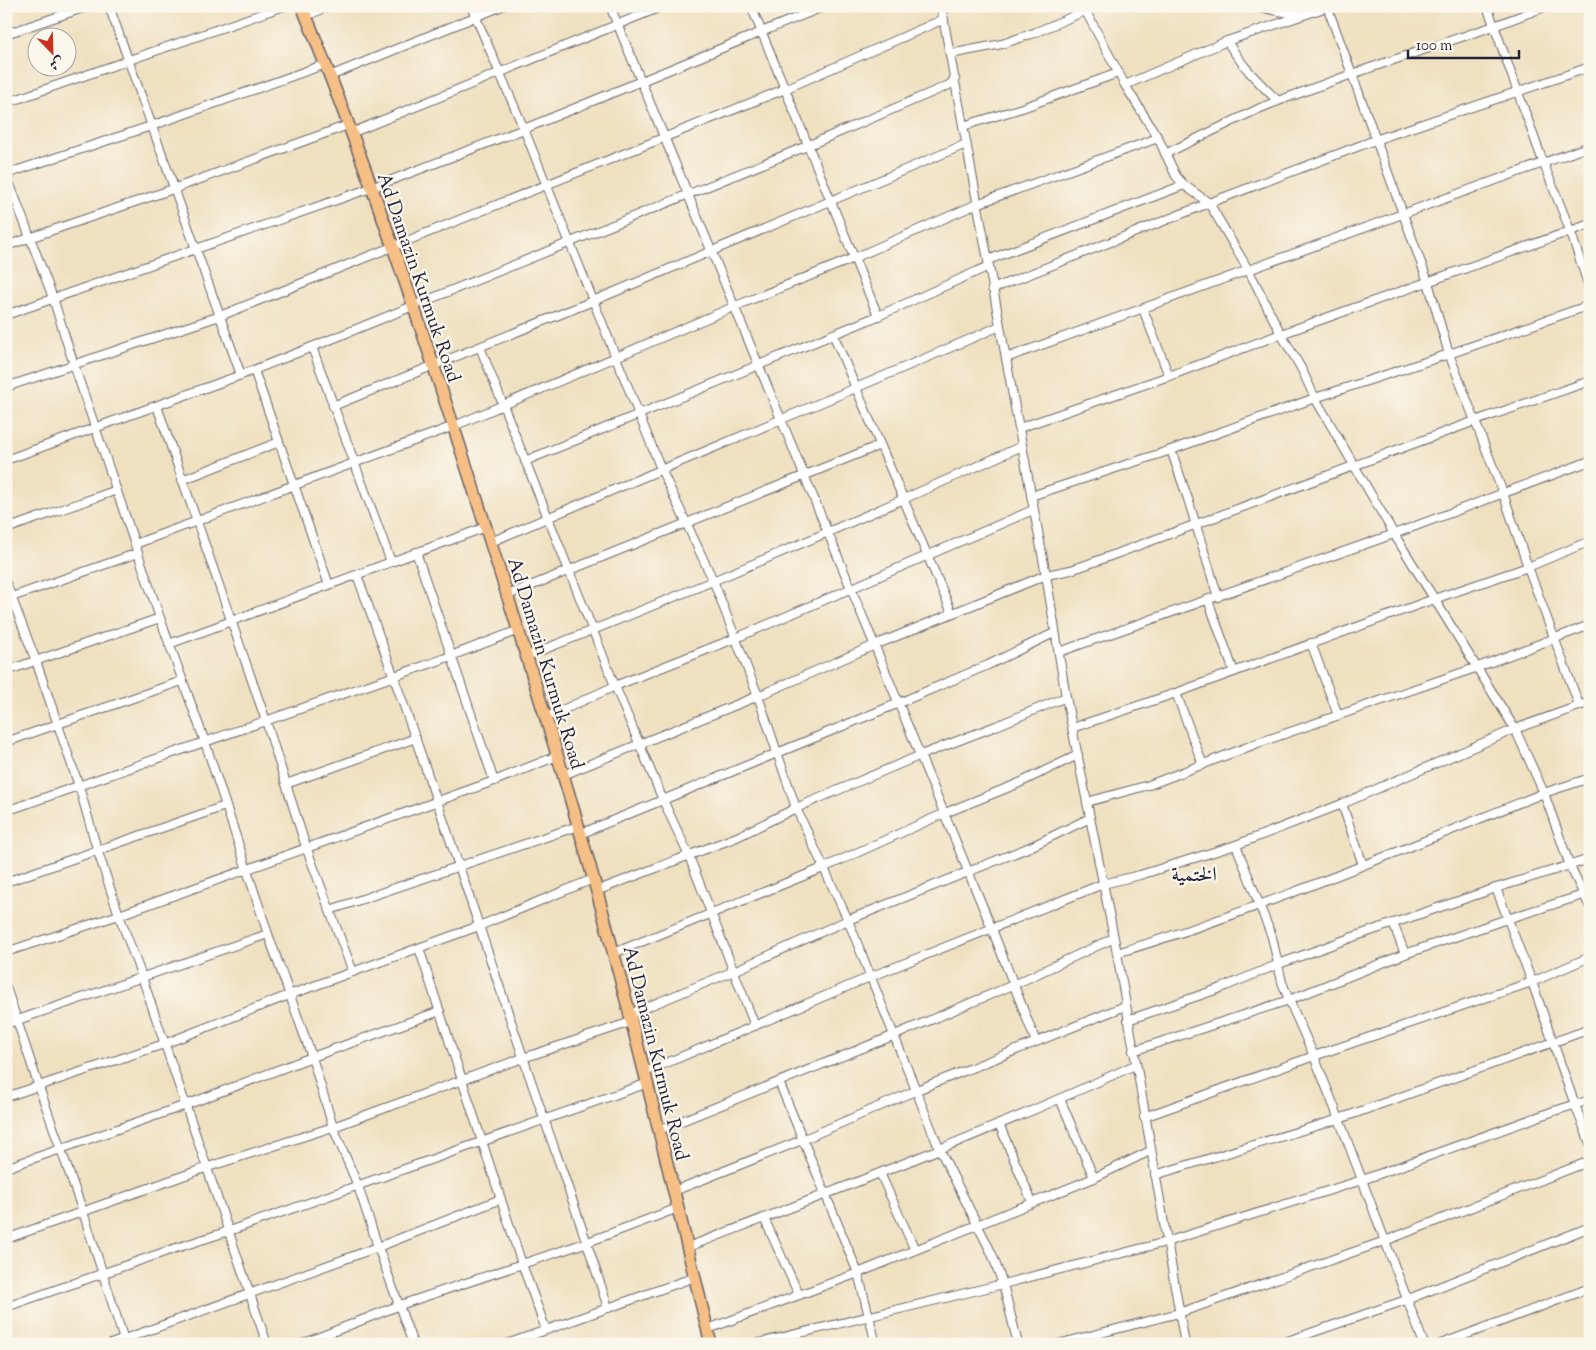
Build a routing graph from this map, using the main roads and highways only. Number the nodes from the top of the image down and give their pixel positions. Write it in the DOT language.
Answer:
graph roads {
  1 [pos="304,11"];
  2 [pos="711,1344"];
  1 -- 2 [label="highway, Ad Damazin Kurmuk Road"];
}
